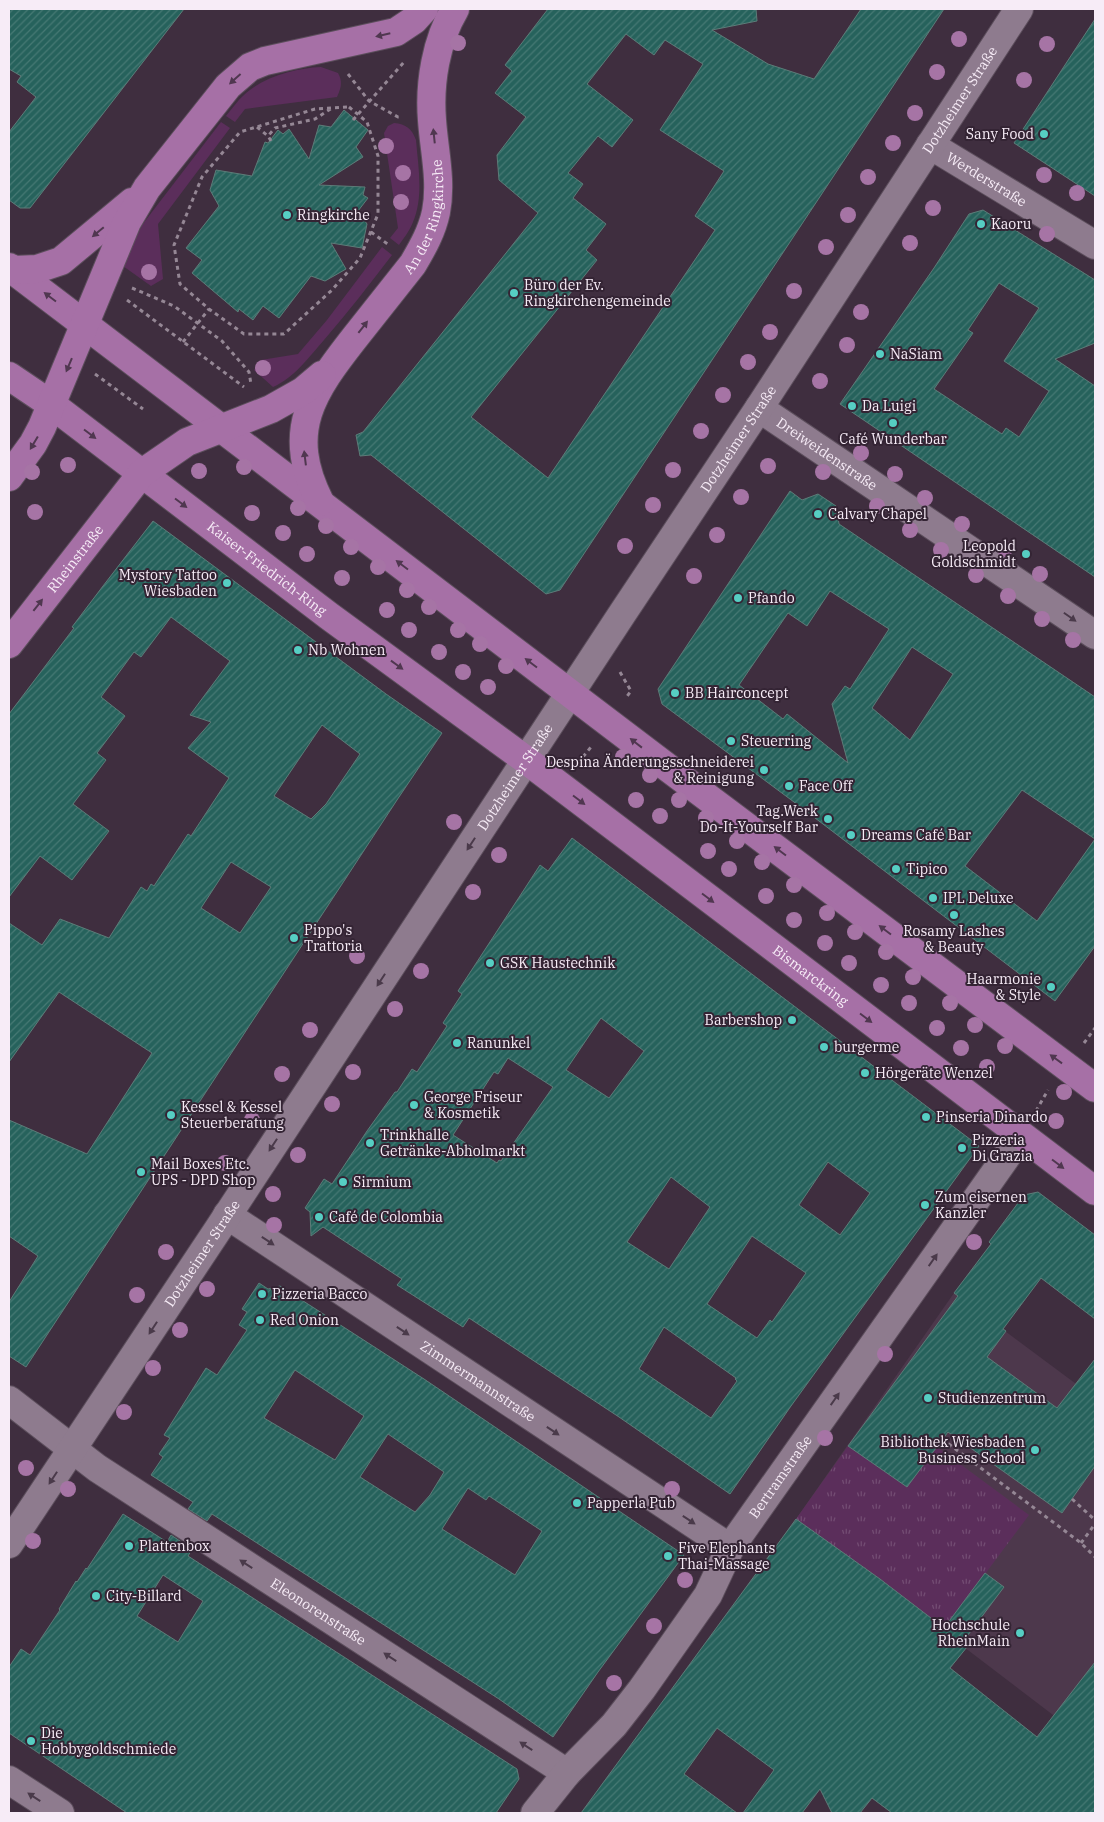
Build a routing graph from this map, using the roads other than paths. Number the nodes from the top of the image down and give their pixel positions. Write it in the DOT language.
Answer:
graph roads {
  1 [pos="424,9"];
  2 [pos="455,9"];
  3 [pos="1019,9"];
  4 [pos="930,145"];
  5 [pos="147,188"];
  6 [pos="1095,245"];
  7 [pos="11,268"];
  8 [pos="86,325"];
  9 [pos="332,366"];
  10 [pos="9,376"];
  11 [pos="187,401"];
  12 [pos="52,405"];
  13 [pos="759,408"];
  14 [pos="222,428"];
  15 [pos="187,442"];
  16 [pos="142,474"];
  17 [pos="9,477"];
  18 [pos="321,504"];
  19 [pos="1095,635"];
  20 [pos="9,644"];
  21 [pos="570,693"];
  22 [pos="526,760"];
  23 [pos="1095,1088"];
  24 [pos="1021,1136"];
  25 [pos="1095,1191"];
  26 [pos="227,1214"];
  27 [pos="9,1400"];
  28 [pos="72,1449"];
  29 [pos="9,1544"];
  30 [pos="730,1548"];
  31 [pos="567,1773"];
  32 [pos="9,1780"];
  33 [pos="60,1813"];
  34 [pos="535,1813"];
  1 -- 5 [label="main road, one-way"];
  9 -- 2 [label="main road, An der Ringkirche, one-way"];
  3 -- 4 [label="street, Dotzheimer Straße"];
  4 -- 6 [label="street, Werderstraße"];
  4 -- 13 [label="street, Dotzheimer Straße"];
  5 -- 7 [label="main road, one-way"];
  5 -- 8 [label="main road"];
  8 -- 7 [label="main road, one-way"];
  8 -- 11 [label="main road"];
  8 -- 12 [label="main road, one-way"];
  9 -- 14 [label="main road, An der Ringkirche"];
  18 -- 9 [label="main road, An der Ringkirche, one-way"];
  10 -- 12 [label="main road, Kaiser-Friedrich-Ring"];
  11 -- 14 [label="main road"];
  11 -- 15 [label="main road"];
  12 -- 16 [label="main road, Kaiser-Friedrich-Ring, one-way"];
  12 -- 17 [label="main road, one-way"];
  13 -- 19 [label="street, Dreiweidenstraße, one-way"];
  13 -- 21 [label="street, Dotzheimer Straße"];
  14 -- 15 [label="main road, An der Ringkirche"];
  14 -- 18 [label="main road"];
  15 -- 16 [label="main road, An der Ringkirche"];
  20 -- 16 [label="main road, Rheinstraße, one-way"];
  16 -- 22 [label="main road, Kaiser-Friedrich-Ring, one-way"];
  21 -- 18 [label="main road, one-way"];
  21 -- 22 [label="street, Dotzheimer Straße"];
  23 -- 21 [label="main road, one-way"];
  22 -- 24 [label="main road, Bismarckring, one-way"];
  22 -- 26 [label="street, Dotzheimer Straße, one-way"];
  24 -- 25 [label="main road, Bismarckring, one-way"];
  30 -- 24 [label="street, Bertramstraße, one-way"];
  26 -- 28 [label="street, Dotzheimer Straße, one-way"];
  26 -- 30 [label="street, Zimmermannstraße, one-way"];
  27 -- 28 [label="street, Eleonorenstraße"];
  28 -- 29 [label="street, Dotzheimer Straße, one-way"];
  31 -- 28 [label="street, Eleonorenstraße, one-way"];
  30 -- 31 [label="street, Bertramstraße"];
  31 -- 34 [label="street, Bertramstraße"];
  33 -- 32 [label="street, one-way"];
}
